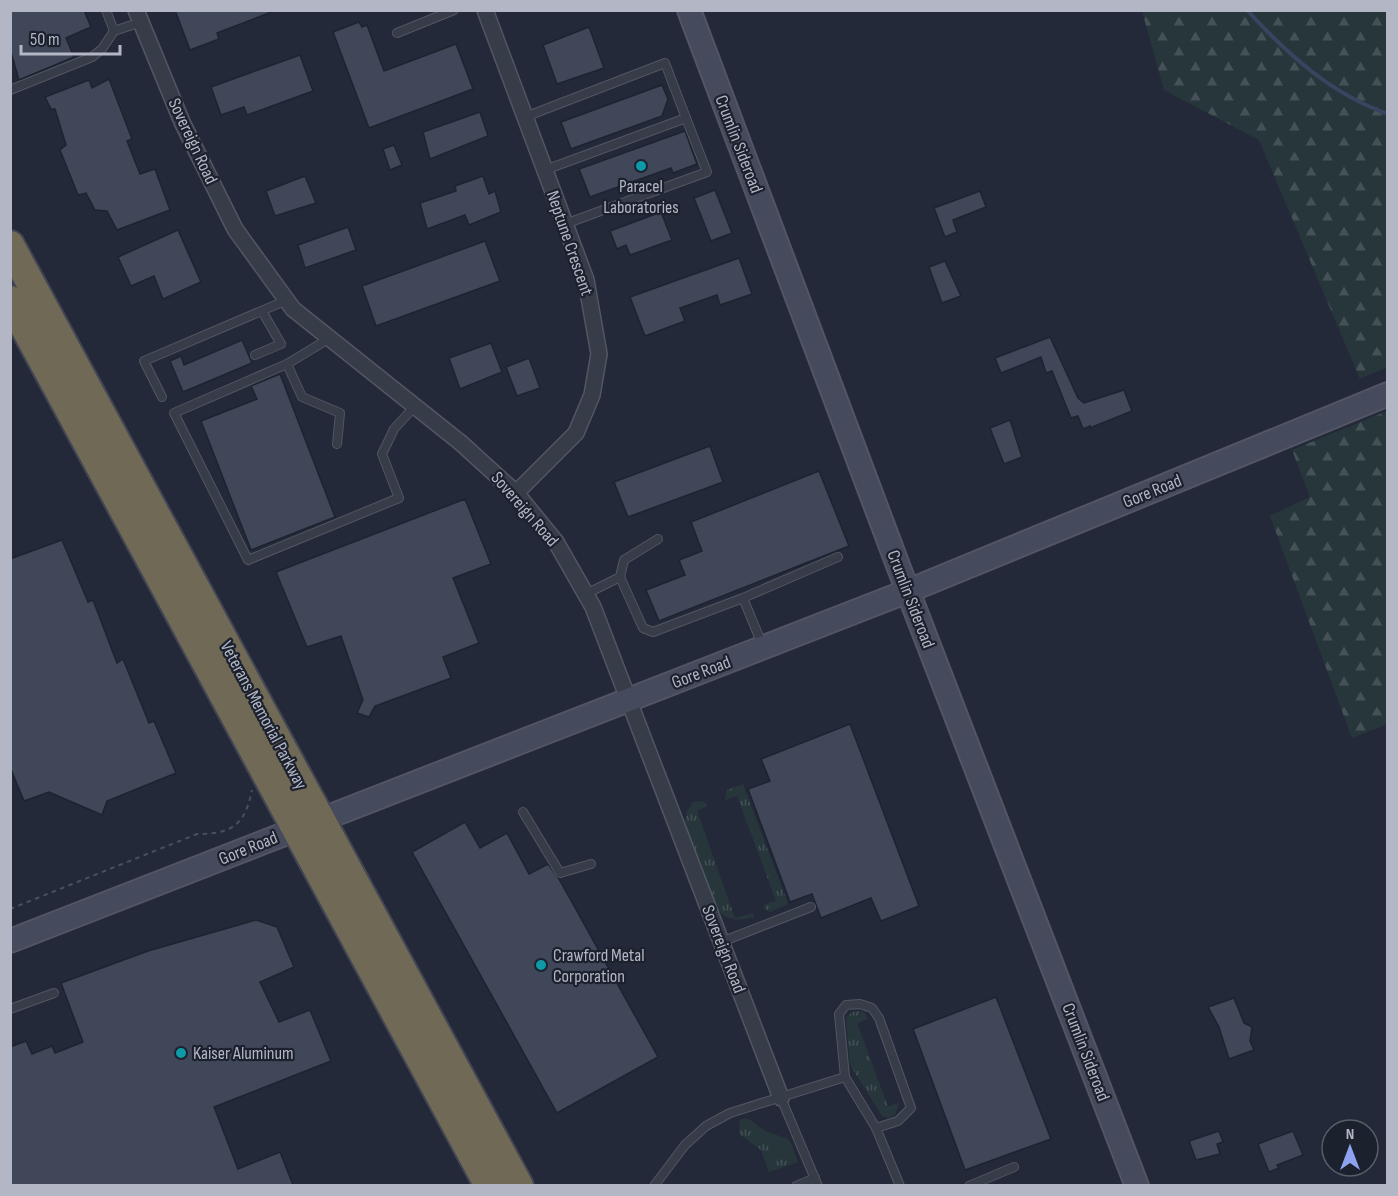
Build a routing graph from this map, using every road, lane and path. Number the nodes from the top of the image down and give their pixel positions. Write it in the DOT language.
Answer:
graph roads {
  1 [pos="106,10"];
  2 [pos="454,10"];
  3 [pos="485,10"];
  4 [pos="689,10"];
  5 [pos="139,16"];
  6 [pos="114,32"];
  7 [pos="397,33"];
  8 [pos="10,90"];
  9 [pos="525,117"];
  10 [pos="686,118"];
  11 [pos="545,170"];
  12 [pos="565,224"];
  13 [pos="10,245"];
  14 [pos="10,300"];
  15 [pos="287,300"];
  16 [pos="262,311"];
  17 [pos="330,338"];
  18 [pos="255,355"];
  19 [pos="287,363"];
  20 [pos="1388,394"];
  21 [pos="162,397"];
  22 [pos="415,406"];
  23 [pos="337,444"];
  24 [pos="516,493"];
  25 [pos="658,540"];
  26 [pos="838,557"];
  27 [pos="620,577"];
  28 [pos="908,591"];
  29 [pos="586,594"];
  30 [pos="743,598"];
  31 [pos="763,647"];
  32 [pos="628,700"];
  33 [pos="523,812"];
  34 [pos="308,823"];
  35 [pos="220,834"];
  36 [pos="591,864"];
  37 [pos="811,907"];
  38 [pos="10,909"];
  39 [pos="10,941"];
  40 [pos="721,942"];
  41 [pos="54,993"];
  42 [pos="10,1009"];
  43 [pos="844,1077"];
  44 [pos="781,1098"];
  45 [pos="876,1128"];
  46 [pos="1014,1167"];
  47 [pos="816,1182"];
  48 [pos="489,1185"];
  49 [pos="519,1185"];
  50 [pos="654,1185"];
  51 [pos="796,1185"];
  52 [pos="900,1185"];
  53 [pos="969,1185"];
  54 [pos="1137,1185"];
  1 -- 6 [label="lane"];
  2 -- 7 [label="lane"];
  3 -- 9 [label="street, Neptune Crescent"];
  4 -- 28 [label="main road, Crumlin Sideroad"];
  5 -- 6 [label="lane"];
  5 -- 15 [label="street, Sovereign Road"];
  6 -- 8 [label="lane"];
  9 -- 10 [label="lane"];
  9 -- 11 [label="street, Neptune Crescent"];
  10 -- 11 [label="lane"];
  10 -- 12 [label="lane"];
  11 -- 12 [label="street, Neptune Crescent"];
  12 -- 24 [label="street, Neptune Crescent"];
  13 -- 34 [label="highway, Veterans Memorial Parkway"];
  14 -- 34 [label="highway, Veterans Memorial Parkway"];
  15 -- 16 [label="lane"];
  15 -- 17 [label="street, Sovereign Road"];
  16 -- 18 [label="lane"];
  16 -- 21 [label="lane"];
  17 -- 19 [label="lane"];
  17 -- 22 [label="street, Sovereign Road"];
  19 -- 22 [label="lane"];
  19 -- 23 [label="lane"];
  20 -- 28 [label="main road, Gore Road"];
  22 -- 24 [label="street, Sovereign Road"];
  24 -- 29 [label="street, Sovereign Road"];
  25 -- 27 [label="lane"];
  26 -- 30 [label="lane"];
  27 -- 29 [label="lane"];
  27 -- 30 [label="lane"];
  28 -- 31 [label="main road, Gore Road"];
  28 -- 54 [label="main road, Crumlin Sideroad"];
  29 -- 32 [label="street, Sovereign Road"];
  30 -- 31 [label="lane"];
  31 -- 32 [label="main road, Gore Road"];
  32 -- 34 [label="main road, Gore Road"];
  32 -- 40 [label="street, Sovereign Road"];
  33 -- 36 [label="lane"];
  34 -- 39 [label="main road, Gore Road"];
  34 -- 48 [label="highway, Veterans Memorial Parkway"];
  34 -- 49 [label="highway, Veterans Memorial Parkway"];
  35 -- 38 [label="path"];
  37 -- 40 [label="lane"];
  40 -- 44 [label="street, Sovereign Road"];
  41 -- 42 [label="lane"];
  43 -- 44 [label="lane"];
  43 -- 45 [label="lane"];
  43 -- 45 [label="lane"];
  44 -- 47 [label="lane"];
  44 -- 50 [label="lane"];
  45 -- 52 [label="lane"];
  46 -- 53 [label="lane"];
  47 -- 51 [label="lane"];
}
